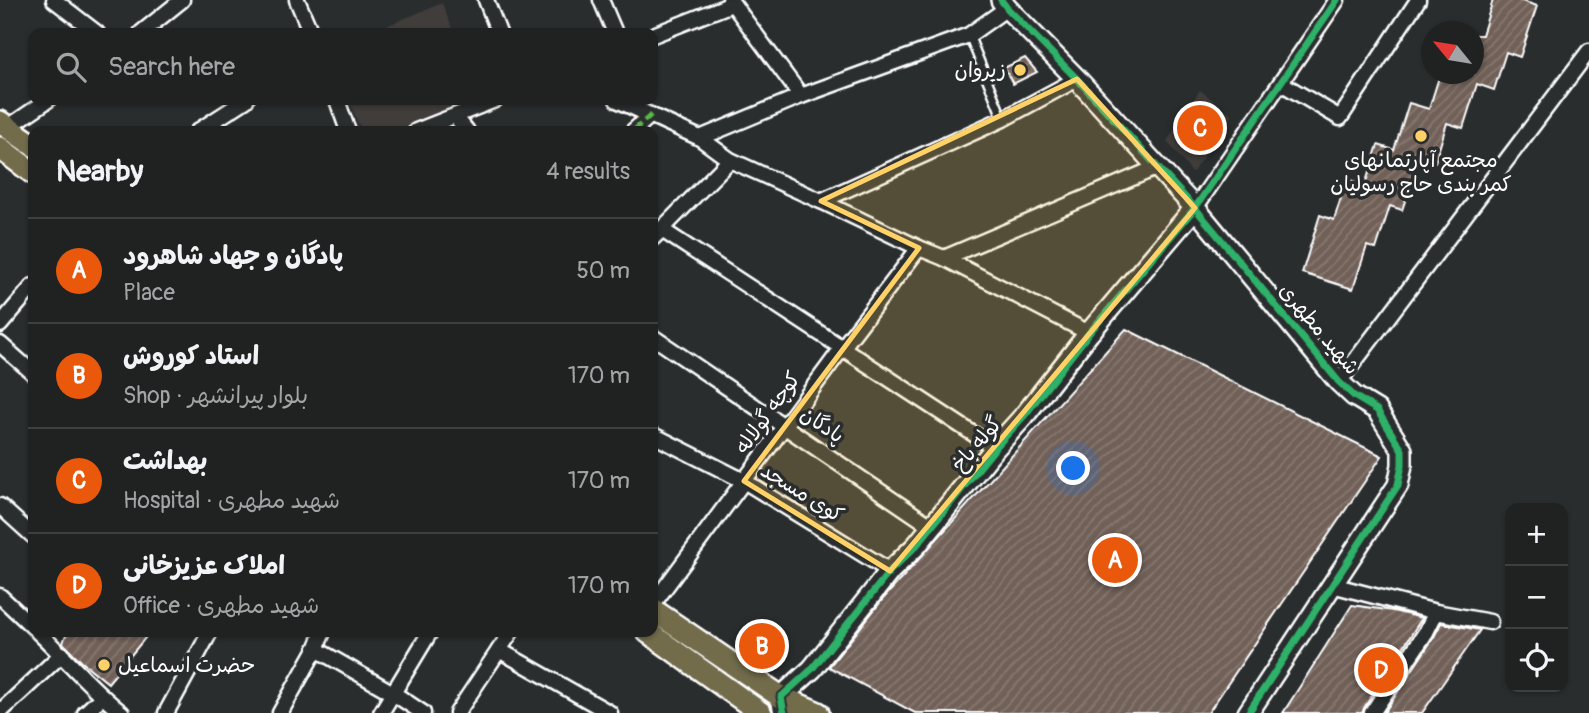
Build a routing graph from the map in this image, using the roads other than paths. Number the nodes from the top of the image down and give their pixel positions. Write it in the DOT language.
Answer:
graph roads {
  1 [pos="54,0"];
  2 [pos="182,0"];
  3 [pos="297,0"];
  4 [pos="486,0"];
  5 [pos="601,0"];
  6 [pos="1337,0"];
  7 [pos="1418,0"];
  8 [pos="731,2"];
  9 [pos="1004,4"];
  10 [pos="90,28"];
  11 [pos="147,28"];
  12 [pos="309,28"];
  13 [pos="497,28"];
  14 [pos="613,28"];
  15 [pos="658,33"];
  16 [pos="969,35"];
  17 [pos="1589,51"];
  18 [pos="1077,79"];
  19 [pos="1281,83"];
  20 [pos="802,96"];
  21 [pos="39,105"];
  22 [pos="238,105"];
  23 [pos="339,105"];
  24 [pos="482,105"];
  25 [pos="628,105"];
  26 [pos="651,115"];
  27 [pos="455,116"];
  28 [pos="1003,119"];
  29 [pos="4,125"];
  30 [pos="206,126"];
  31 [pos="346,126"];
  32 [pos="429,126"];
  33 [pos="463,126"];
  34 [pos="639,126"];
  35 [pos="701,138"];
  36 [pos="28,142"];
  37 [pos="0,148"];
  38 [pos="730,160"];
  39 [pos="1158,167"];
  40 [pos="28,169"];
  41 [pos="821,201"];
  42 [pos="1195,208"];
  43 [pos="658,233"];
  44 [pos="658,235"];
  45 [pos="919,248"];
  46 [pos="944,258"];
  47 [pos="28,292"];
  48 [pos="0,325"];
  49 [pos="1089,333"];
  50 [pos="658,340"];
  51 [pos="0,344"];
  52 [pos="842,347"];
  53 [pos="28,369"];
  54 [pos="1339,382"];
  55 [pos="785,425"];
  56 [pos="658,438"];
  57 [pos="995,448"];
  58 [pos="744,481"];
  59 [pos="0,506"];
  60 [pos="931,526"];
  61 [pos="28,531"];
  62 [pos="890,571"];
  63 [pos="1332,585"];
  64 [pos="0,596"];
  65 [pos="658,600"];
  66 [pos="658,611"];
  67 [pos="1436,611"];
  68 [pos="28,622"];
  69 [pos="1490,622"];
  70 [pos="43,637"];
  71 [pos="206,637"];
  72 [pos="321,637"];
  73 [pos="427,637"];
  74 [pos="508,637"];
  75 [pos="655,637"];
  76 [pos="316,649"];
  77 [pos="499,650"];
  78 [pos="62,654"];
  79 [pos="393,693"];
  80 [pos="102,697"];
  81 [pos="782,705"];
  82 [pos="0,712"];
  83 [pos="85,713"];
  84 [pos="122,713"];
  85 [pos="166,713"];
  86 [pos="280,713"];
  87 [pos="381,713"];
  88 [pos="423,713"];
  89 [pos="457,713"];
  90 [pos="610,713"];
  91 [pos="761,713"];
  92 [pos="818,713"];
  93 [pos="1248,713"];
  94 [pos="1372,713"];
  1 -- 10 [label="street"];
  2 -- 11 [label="street"];
  3 -- 12 [label="street"];
  4 -- 13 [label="street"];
  5 -- 14 [label="street"];
  6 -- 19 [label="street"];
  7 -- 19 [label="street"];
  8 -- 15 [label="street"];
  8 -- 20 [label="street"];
  9 -- 16 [label="street"];
  9 -- 18 [label="street, شهید مطهری"];
  16 -- 20 [label="street"];
  16 -- 28 [label="lane"];
  17 -- 54 [label="street"];
  18 -- 28 [label="street"];
  18 -- 39 [label="street, شهید مطهری"];
  19 -- 42 [label="street"];
  20 -- 35 [label="street"];
  21 -- 29 [label="street"];
  22 -- 30 [label="street"];
  23 -- 31 [label="street"];
  24 -- 27 [label="street"];
  25 -- 26 [label="street"];
  26 -- 34 [label="street"];
  26 -- 35 [label="street"];
  27 -- 32 [label="street"];
  27 -- 33 [label="street"];
  28 -- 41 [label="street"];
  29 -- 36 [label="main road"];
  35 -- 38 [label="street"];
  37 -- 40 [label="main road"];
  38 -- 41 [label="street"];
  38 -- 43 [label="street"];
  39 -- 42 [label="street, شهید مطهری"];
  39 -- 46 [label="street"];
  41 -- 45 [label="street"];
  42 -- 49 [label="street, گوله باخ"];
  42 -- 54 [label="street, شهید مطهری"];
  44 -- 52 [label="street"];
  45 -- 46 [label="street"];
  45 -- 52 [label="street, کوچه گولاله"];
  46 -- 49 [label="street"];
  47 -- 48 [label="street"];
  49 -- 57 [label="street, گوله باخ"];
  50 -- 55 [label="street, پادگان"];
  51 -- 53 [label="street"];
  52 -- 55 [label="street, کوچه گولاله"];
  52 -- 57 [label="street"];
  54 -- 63 [label="street, شهید مطهری"];
  55 -- 58 [label="street, کوچه گولاله"];
  55 -- 60 [label="street, پادگان"];
  56 -- 58 [label="street, کوی مسجد"];
  57 -- 60 [label="street, گوله باخ"];
  58 -- 62 [label="street, کوی مسجد"];
  58 -- 65 [label="street, کوچه گولاله"];
  59 -- 61 [label="street"];
  60 -- 62 [label="street, گوله باخ"];
  62 -- 81 [label="street, گوله باخ"];
  63 -- 67 [label="street"];
  63 -- 93 [label="street, شهید مطهری"];
  64 -- 68 [label="street"];
  66 -- 81 [label="main road"];
  67 -- 69 [label="street"];
  67 -- 94 [label="street"];
  70 -- 78 [label="street"];
  71 -- 85 [label="street"];
  72 -- 76 [label="street"];
  73 -- 79 [label="street"];
  74 -- 77 [label="street"];
  75 -- 91 [label="main road"];
  76 -- 79 [label="street"];
  76 -- 86 [label="street"];
  77 -- 89 [label="street"];
  77 -- 90 [label="street"];
  78 -- 80 [label="street"];
  78 -- 82 [label="street"];
  79 -- 87 [label="street"];
  79 -- 88 [label="street"];
  80 -- 83 [label="street"];
  80 -- 84 [label="street"];
  81 -- 92 [label="main road"];
}
